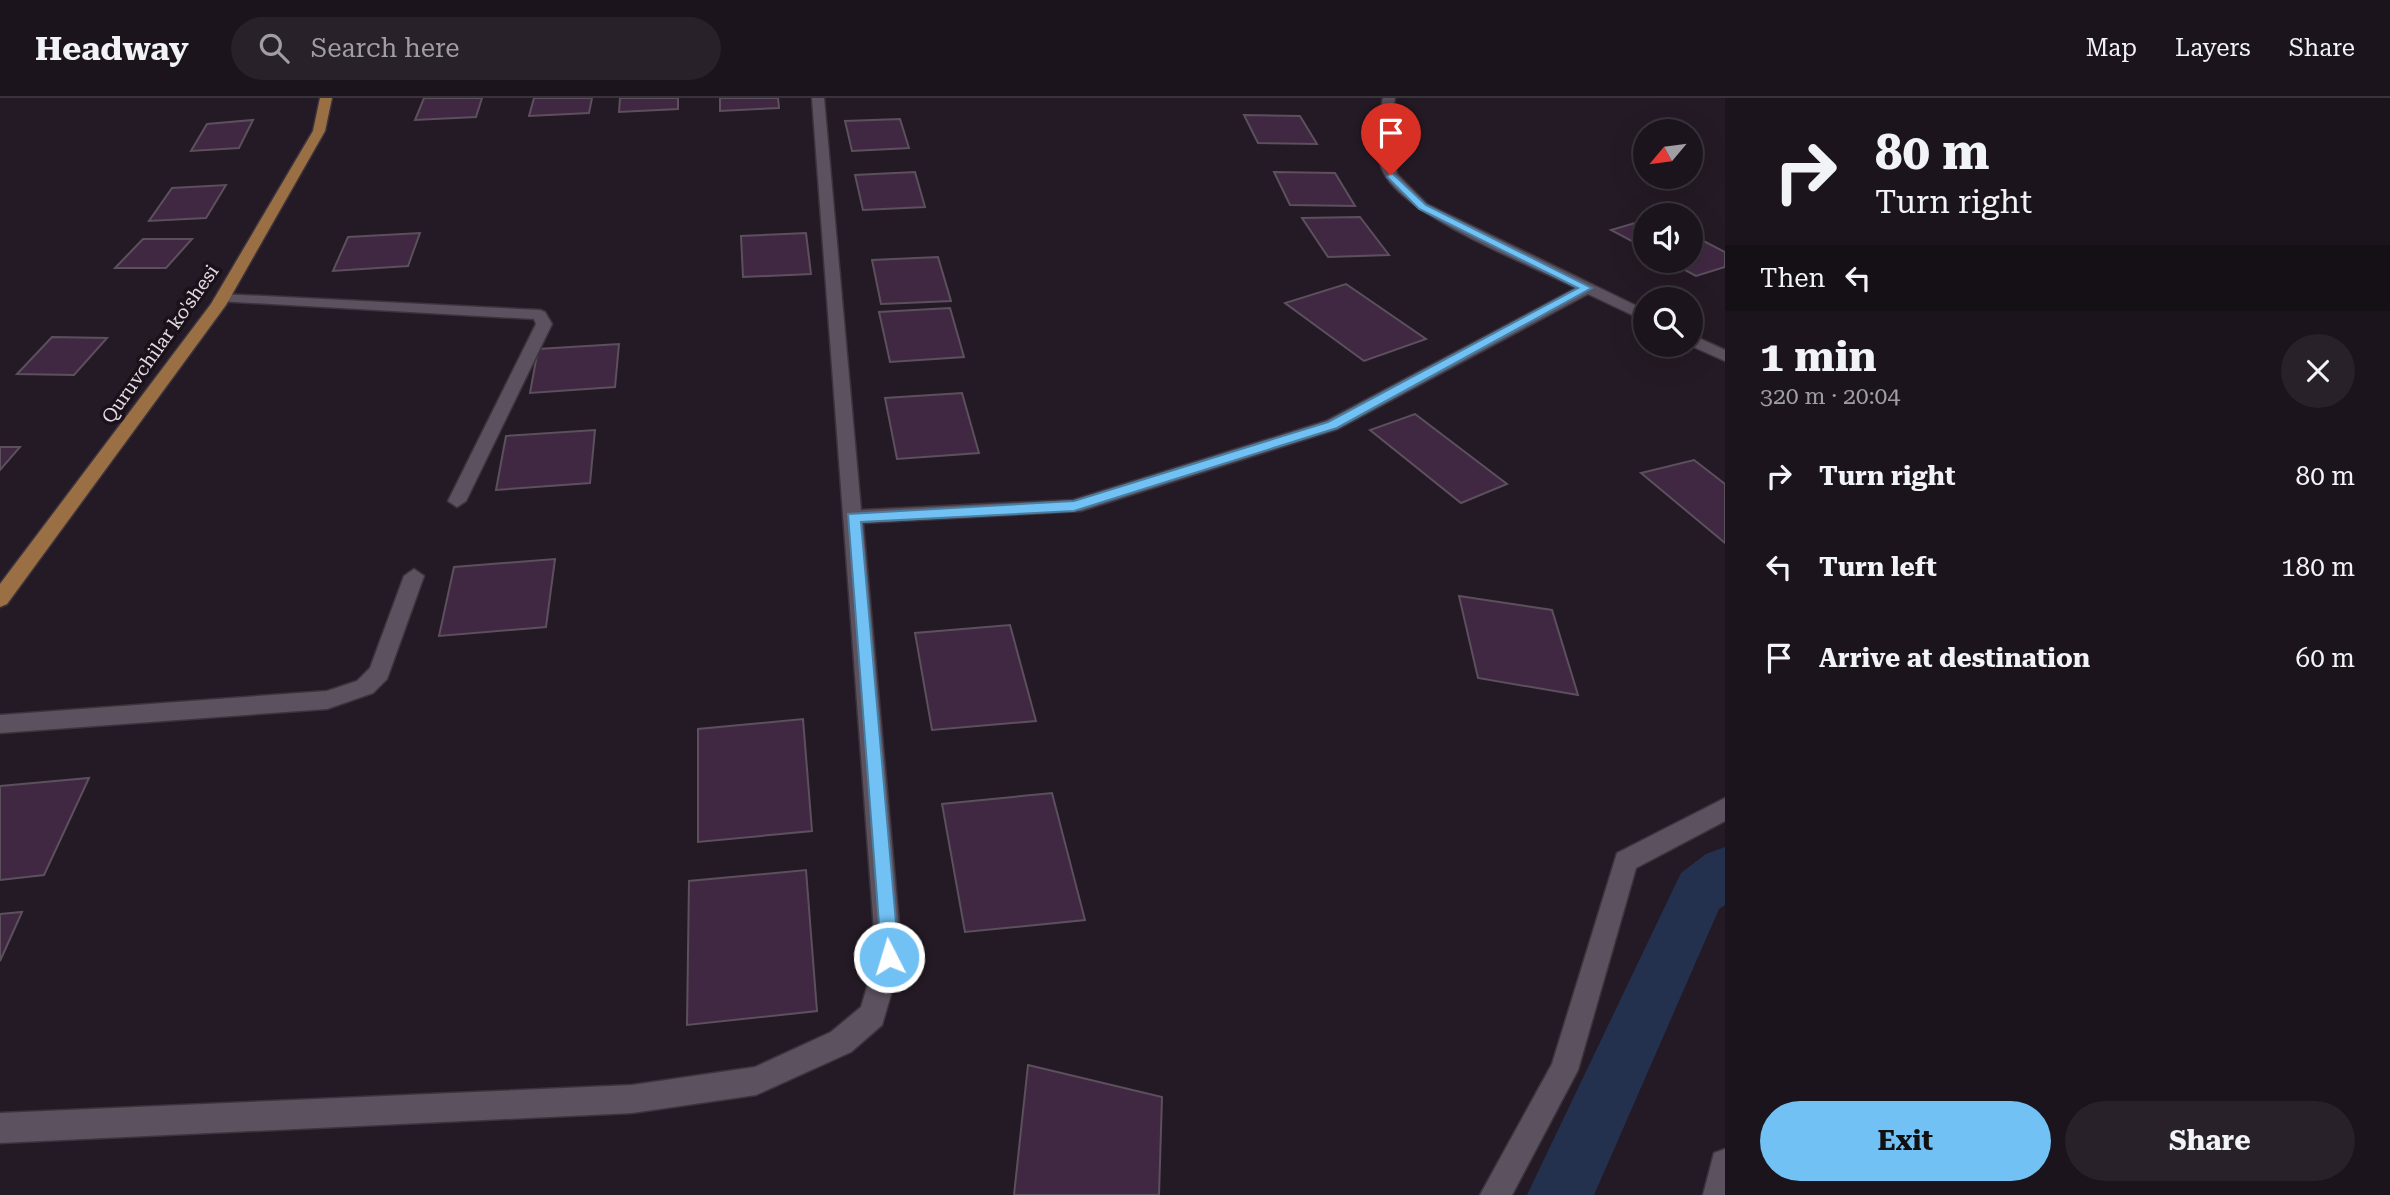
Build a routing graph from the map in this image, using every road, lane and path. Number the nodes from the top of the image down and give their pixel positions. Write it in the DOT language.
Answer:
graph roads {
  1 [pos="326,98"];
  2 [pos="818,98"];
  3 [pos="1389,98"];
  4 [pos="1587,288"];
  5 [pos="222,298"];
  6 [pos="1633,310"];
  7 [pos="1703,345"];
  8 [pos="1725,356"];
  9 [pos="457,501"];
  10 [pos="853,517"];
  11 [pos="414,576"];
  12 [pos="0,599"];
  13 [pos="0,724"];
  14 [pos="1725,809"];
  15 [pos="0,1128"];
  16 [pos="1725,1164"];
  17 [pos="1495,1195"];
  18 [pos="1718,1195"];
  1 -- 5 [label="main road, Quruvchilar ko'shesi"];
  2 -- 10 [label="street"];
  3 -- 4 [label="street"];
  4 -- 6 [label="street"];
  4 -- 10 [label="street"];
  5 -- 9 [label="street"];
  5 -- 12 [label="main road, Quruvchilar ko'shesi"];
  7 -- 8 [label="street"];
  10 -- 15 [label="street"];
  11 -- 13 [label="street"];
  14 -- 17 [label="street"];
  16 -- 18 [label="street"];
}
